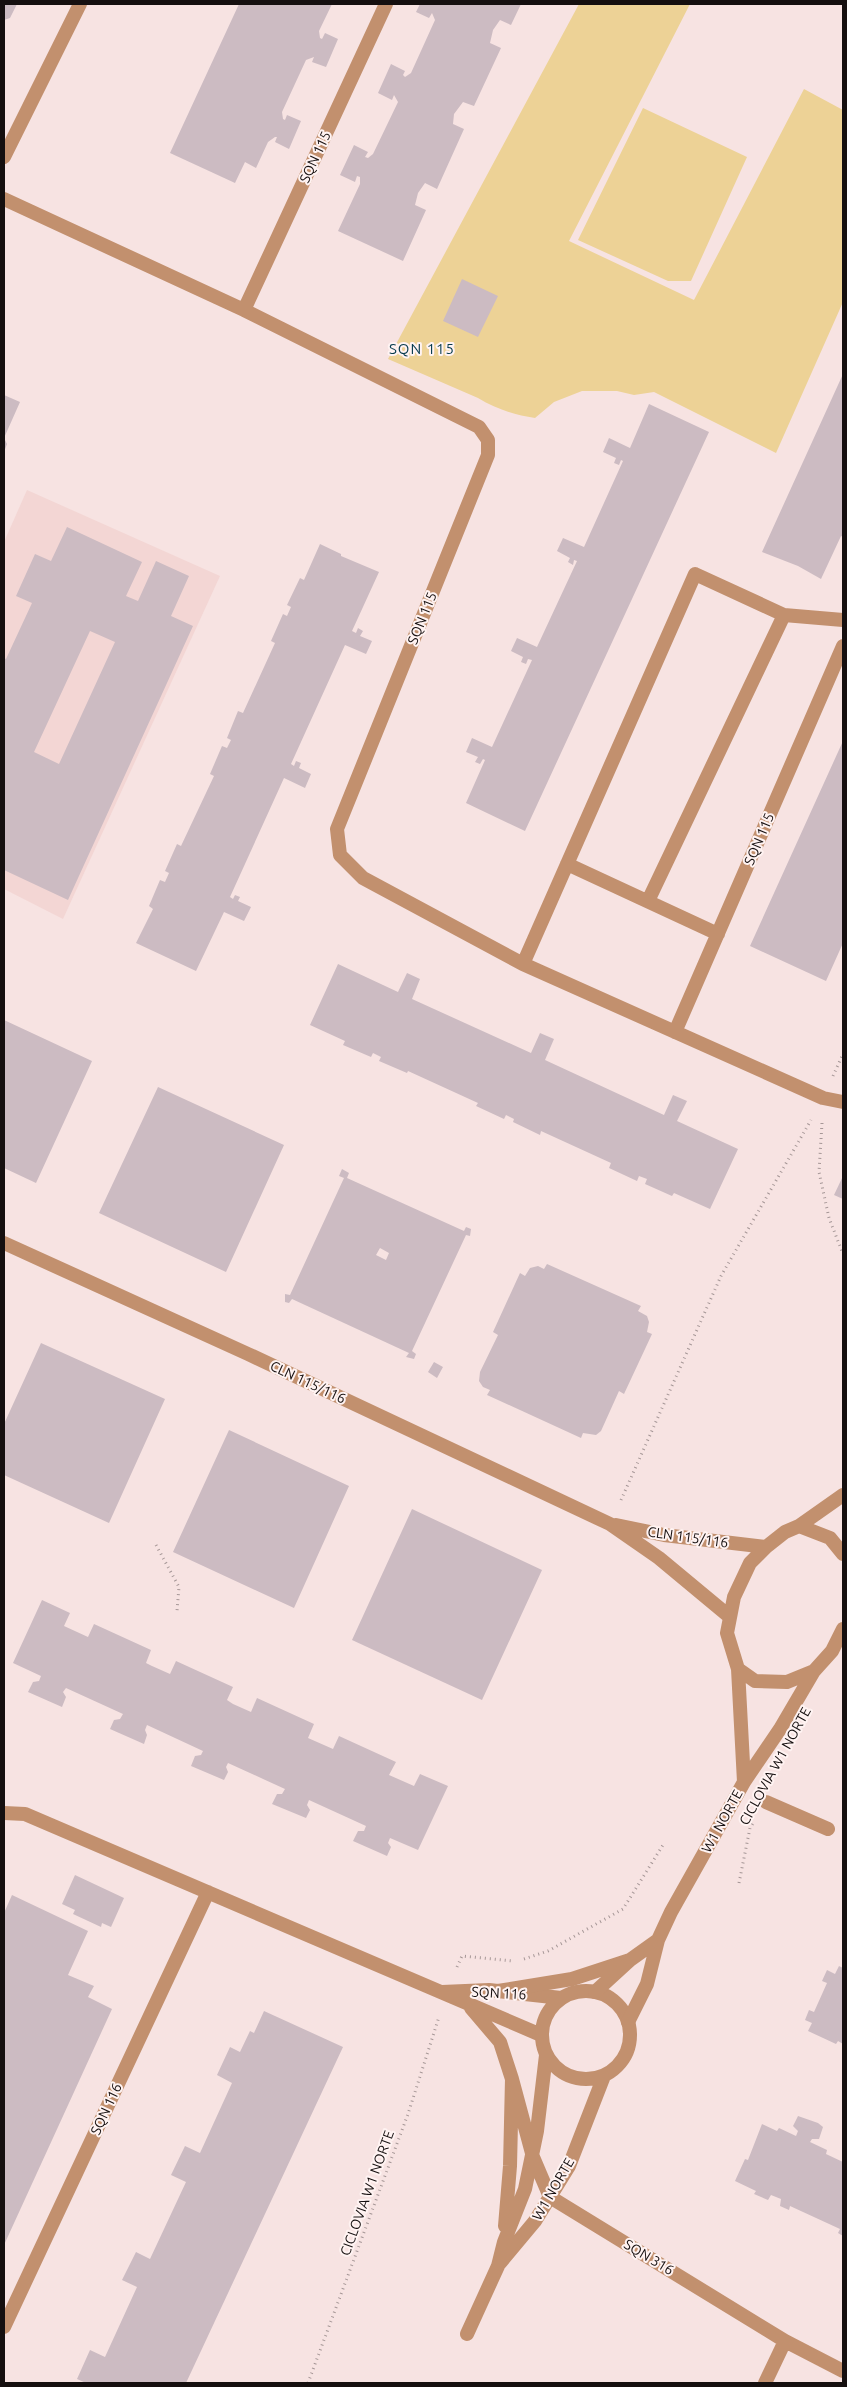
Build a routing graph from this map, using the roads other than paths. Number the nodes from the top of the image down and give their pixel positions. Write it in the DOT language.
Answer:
graph roads {
  1 [pos="80,4"];
  2 [pos="386,4"];
  3 [pos="4,157"];
  4 [pos="4,199"];
  5 [pos="244,310"];
  6 [pos="784,615"];
  7 [pos="843,620"];
  8 [pos="843,646"];
  9 [pos="567,864"];
  10 [pos="648,901"];
  11 [pos="718,934"];
  12 [pos="523,964"];
  13 [pos="675,1032"];
  14 [pos="843,1102"];
  15 [pos="4,1243"];
  16 [pos="843,1495"];
  17 [pos="610,1524"];
  18 [pos="799,1526"];
  19 [pos="766,1547"];
  20 [pos="843,1554"];
  21 [pos="730,1616"];
  22 [pos="843,1629"];
  23 [pos="738,1669"];
  24 [pos="814,1670"];
  25 [pos="744,1782"];
  26 [pos="766,1802"];
  27 [pos="4,1813"];
  28 [pos="828,1829"];
  29 [pos="208,1892"];
  30 [pos="658,1940"];
  31 [pos="630,1960"];
  32 [pos="498,1991"];
  33 [pos="436,1992"];
  34 [pos="595,1992"];
  35 [pos="562,1998"];
  36 [pos="469,2005"];
  37 [pos="628,2022"];
  38 [pos="541,2036"];
  39 [pos="546,2055"];
  40 [pos="604,2076"];
  41 [pos="512,2079"];
  42 [pos="533,2157"];
  43 [pos="550,2197"];
  44 [pos="504,2242"];
  45 [pos="498,2266"];
  46 [pos="4,2327"];
  47 [pos="467,2334"];
  48 [pos="785,2342"];
  49 [pos="843,2370"];
  50 [pos="765,2383"];
  1 -- 3 [label="street"];
  2 -- 5 [label="street, SQN 115"];
  4 -- 5 [label="street, SQN 115"];
  5 -- 12 [label="street, SQN 115"];
  6 -- 7 [label="street"];
  6 -- 9 [label="street"];
  6 -- 10 [label="street"];
  8 -- 11 [label="street, SQN 115"];
  9 -- 10 [label="street"];
  9 -- 12 [label="street"];
  10 -- 11 [label="street"];
  11 -- 13 [label="street, SQN 115"];
  12 -- 13 [label="street, SQN 115"];
  13 -- 14 [label="street, SQN 115"];
  15 -- 17 [label="street, CLN 115/116"];
  16 -- 18 [label="street"];
  17 -- 19 [label="street, CLN 115/116"];
  17 -- 21 [label="street, CLN 115/116"];
  18 -- 19 [label="street, W1 NORTE"];
  18 -- 20 [label="street"];
  19 -- 21 [label="street, W1 NORTE"];
  21 -- 23 [label="street, W1 NORTE"];
  22 -- 24 [label="street"];
  23 -- 24 [label="street"];
  23 -- 25 [label="street, W1 NORTE"];
  24 -- 25 [label="street, W1 NORTE"];
  25 -- 30 [label="street, W1 NORTE"];
  26 -- 28 [label="street"];
  27 -- 29 [label="street, SQN 116"];
  29 -- 33 [label="street, SQN 116"];
  29 -- 46 [label="street, SQN 116"];
  30 -- 31 [label="street, W1 NORTE"];
  30 -- 37 [label="street, W1 NORTE"];
  31 -- 32 [label="street"];
  31 -- 34 [label="street, W1 NORTE"];
  32 -- 33 [label="street, SQN 116"];
  32 -- 35 [label="street, SQN 116"];
  33 -- 36 [label="street, SQN 116"];
  34 -- 35 [label="street"];
  34 -- 37 [label="street"];
  35 -- 38 [label="street"];
  36 -- 38 [label="street, SQN 116"];
  36 -- 41 [label="street"];
  37 -- 40 [label="street"];
  38 -- 39 [label="street"];
  39 -- 40 [label="street"];
  39 -- 42 [label="street, W1 NORTE"];
  40 -- 43 [label="street, W1 NORTE"];
  41 -- 42 [label="street"];
  41 -- 44 [label="street"];
  42 -- 43 [label="street"];
  42 -- 44 [label="street, W1 NORTE"];
  43 -- 45 [label="street, W1 NORTE"];
  43 -- 48 [label="street, SQN 316"];
  44 -- 45 [label="street, W1 NORTE"];
  45 -- 47 [label="street, W1 NORTE"];
  48 -- 49 [label="street, SQN 316"];
  48 -- 50 [label="street"];
}
